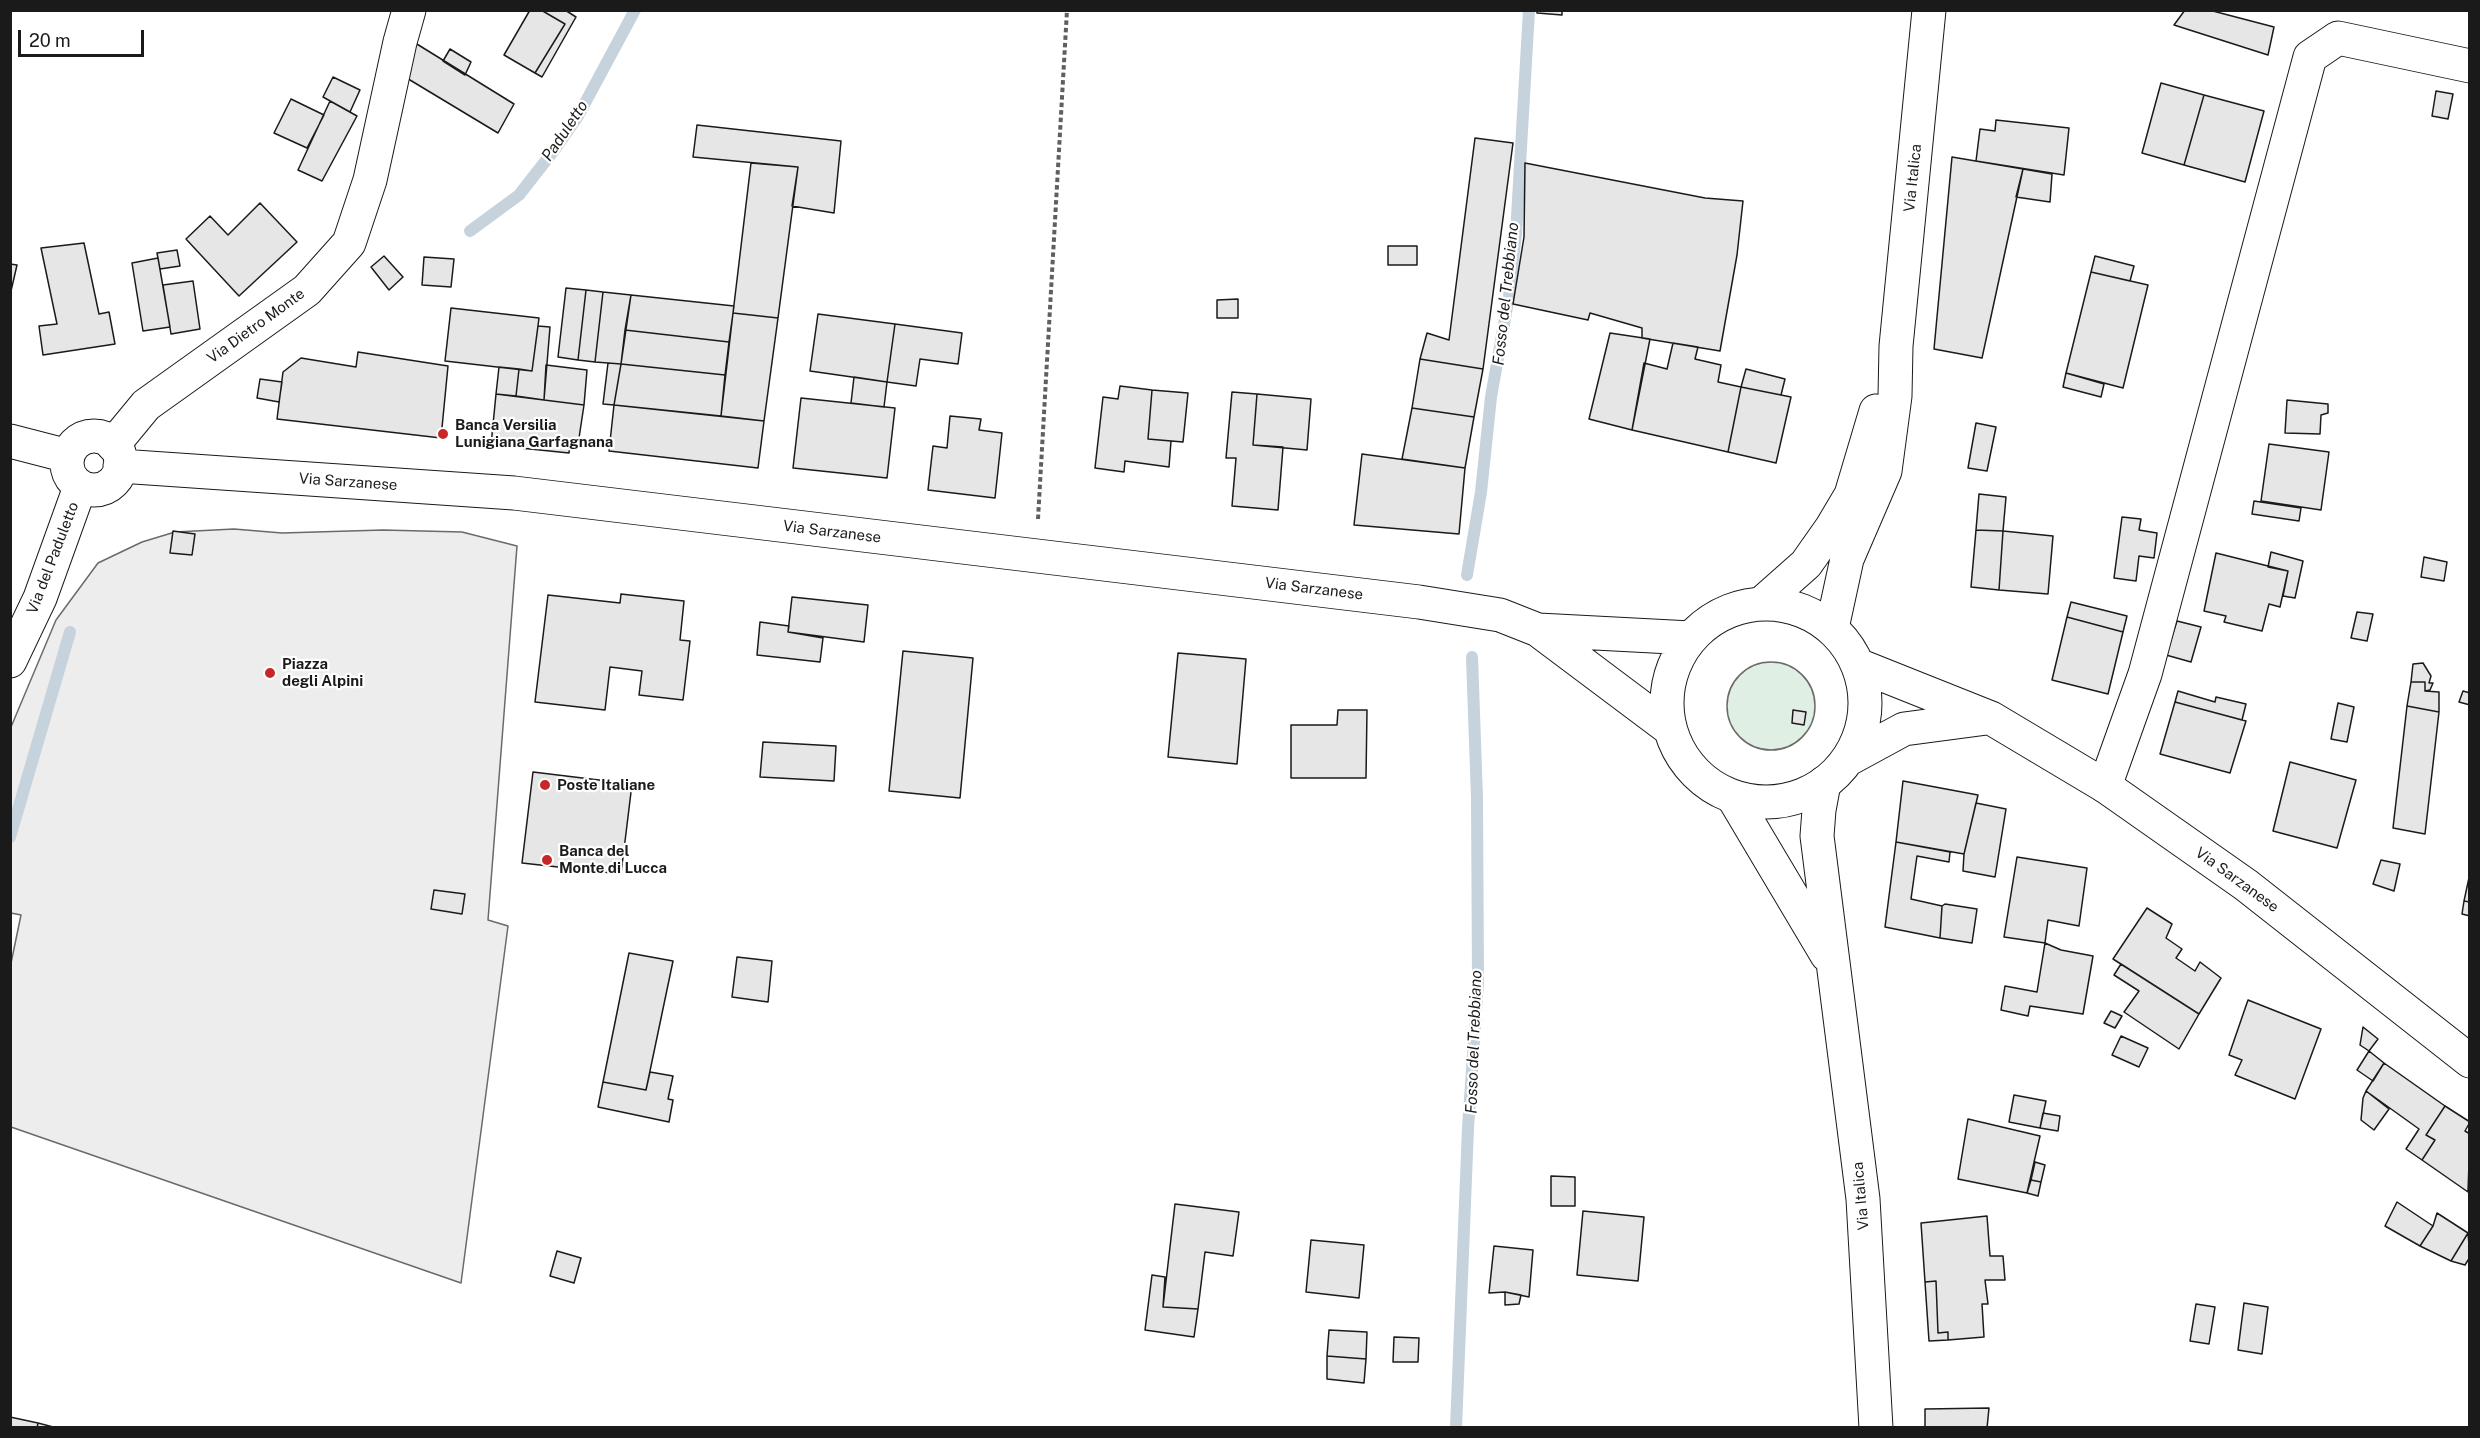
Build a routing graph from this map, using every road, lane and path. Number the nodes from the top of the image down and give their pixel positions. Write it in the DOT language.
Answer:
graph roads {
  1 [pos="410,10"];
  2 [pos="1067,10"];
  3 [pos="1929,10"];
  4 [pos="2469,66"];
  5 [pos="1896,346"];
  6 [pos="10,441"];
  7 [pos="117,455"];
  8 [pos="68,456"];
  9 [pos="80,487"];
  10 [pos="1032,555"];
  11 [pos="1762,603"];
  12 [pos="1832,628"];
  13 [pos="1538,630"];
  14 [pos="1691,638"];
  15 [pos="10,661"];
  16 [pos="1858,665"];
  17 [pos="1991,718"];
  18 [pos="1670,729"];
  19 [pos="1847,760"];
  20 [pos="1824,783"];
  21 [pos="2105,786"];
  22 [pos="1733,797"];
  23 [pos="1833,966"];
  24 [pos="2469,1061"];
  25 [pos="1876,1428"];
  1 -- 7 [label="main road, Via Dietro Monte"];
  2 -- 10 [label="path"];
  3 -- 5 [label="main road, Via Italica"];
  4 -- 21 [label="main road"];
  5 -- 11 [label="main road, Via Italica"];
  5 -- 12 [label="main road, Via Italica"];
  6 -- 8 [label="main road"];
  7 -- 8 [label="main road, Via Sarzanese"];
  7 -- 9 [label="main road"];
  7 -- 10 [label="main road, Via Sarzanese"];
  8 -- 9 [label="main road"];
  9 -- 15 [label="main road, Via del Paduletto"];
  10 -- 13 [label="main road, Via Sarzanese"];
  11 -- 12 [label="main road"];
  11 -- 14 [label="main road"];
  12 -- 16 [label="main road"];
  13 -- 14 [label="main road"];
  13 -- 18 [label="main road"];
  14 -- 18 [label="main road"];
  16 -- 17 [label="main road, Via Sarzanese"];
  16 -- 19 [label="main road"];
  17 -- 19 [label="main road"];
  17 -- 21 [label="main road, Via Sarzanese"];
  18 -- 22 [label="main road"];
  19 -- 20 [label="main road"];
  20 -- 22 [label="main road"];
  20 -- 23 [label="main road, Via Italica"];
  21 -- 24 [label="main road, Via Sarzanese"];
  22 -- 23 [label="main road, Via Italica"];
  23 -- 25 [label="main road, Via Italica"];
}
